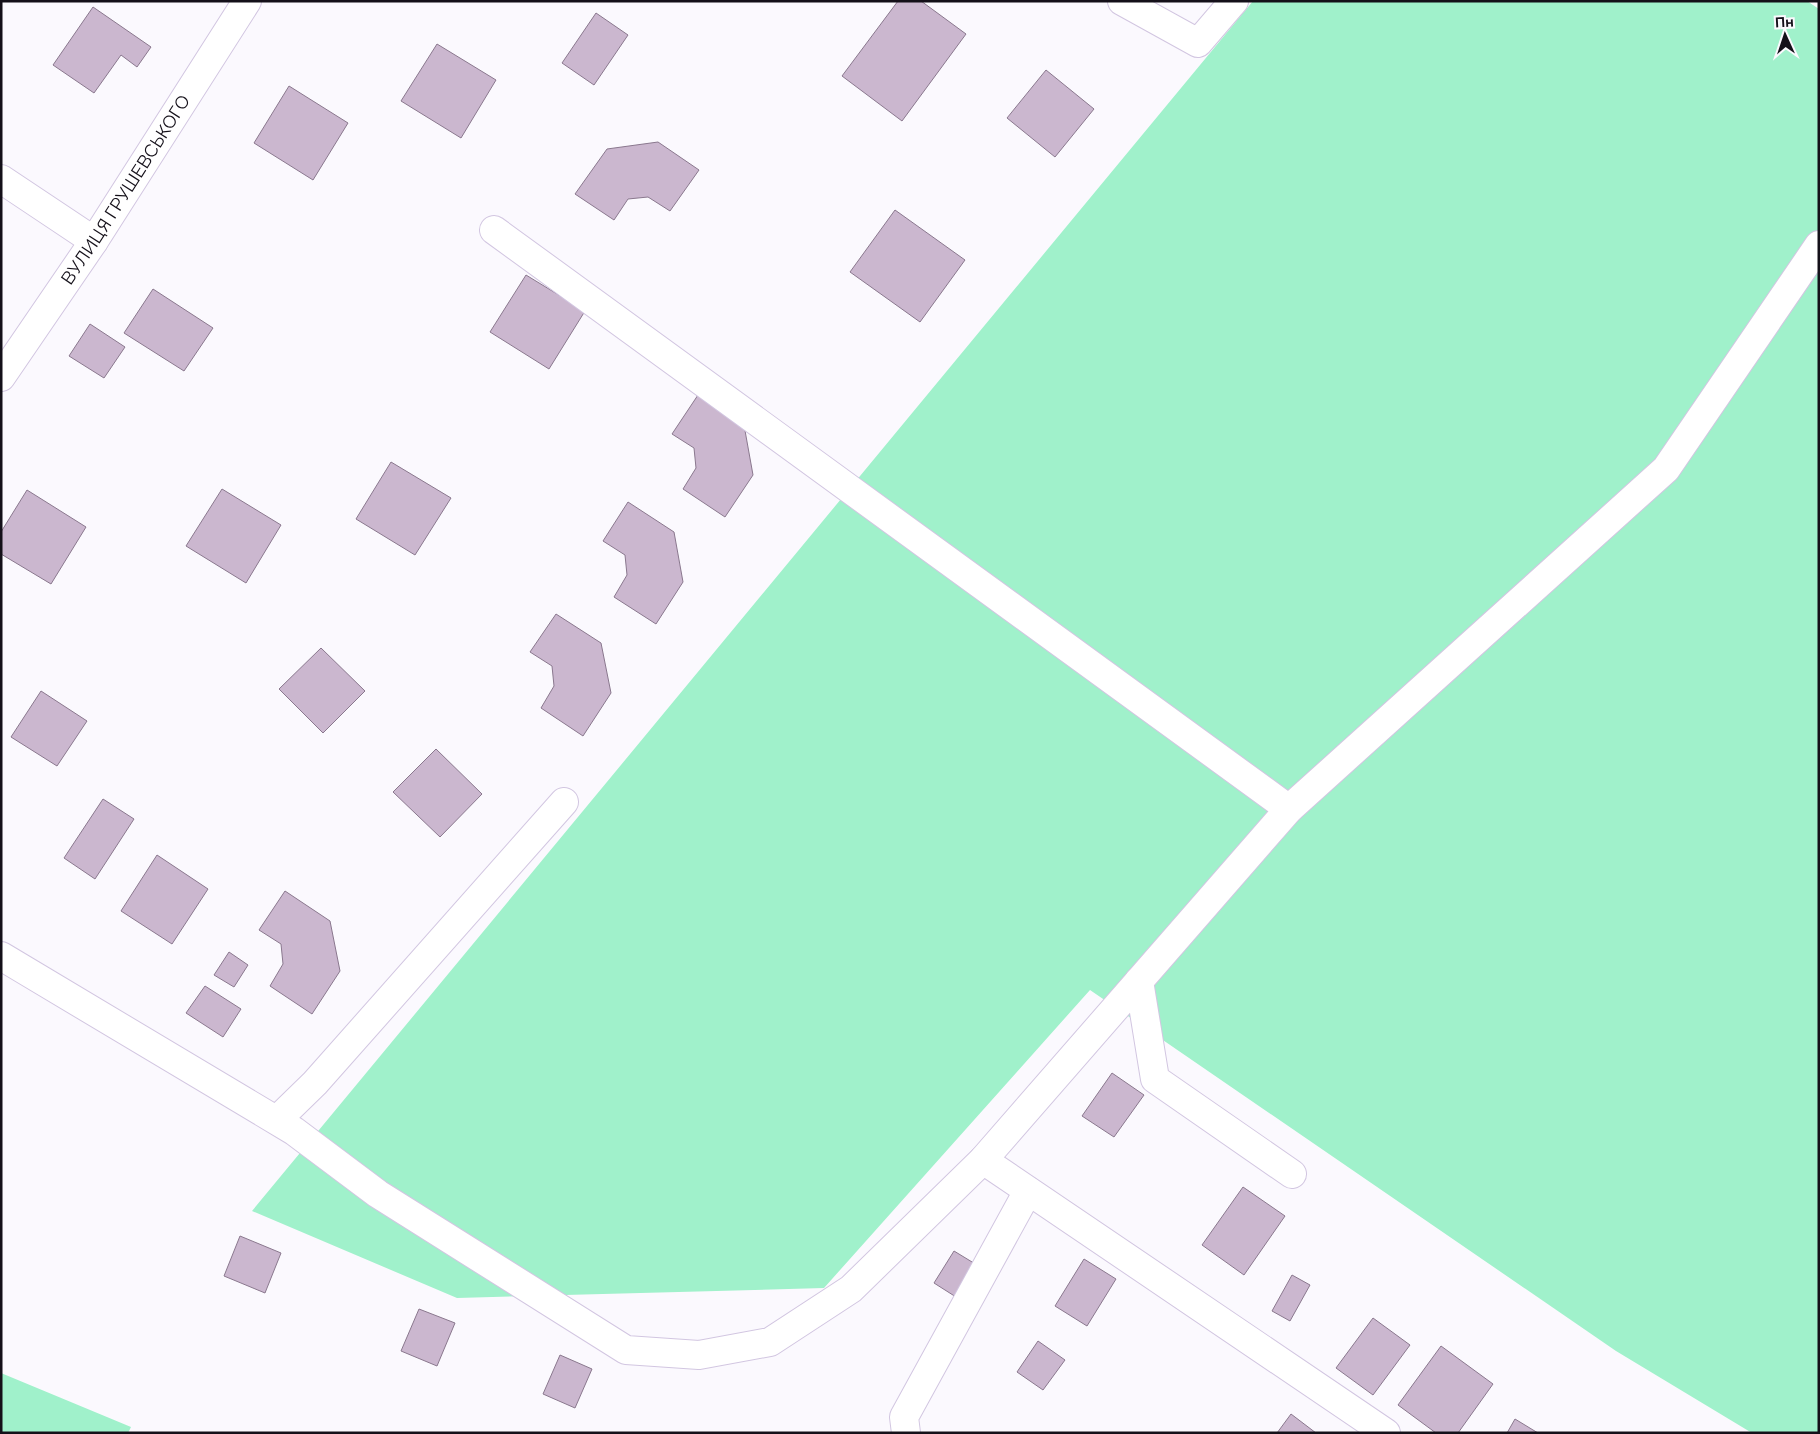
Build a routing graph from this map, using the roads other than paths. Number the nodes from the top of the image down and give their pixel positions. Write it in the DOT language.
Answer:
graph roads {
  1 [pos="247,1"];
  2 [pos="1122,1"];
  3 [pos="1234,1"];
  4 [pos="1,179"];
  5 [pos="494,230"];
  6 [pos="94,241"];
  7 [pos="1819,245"];
  8 [pos="1,377"];
  9 [pos="564,802"];
  10 [pos="1289,809"];
  11 [pos="1,956"];
  12 [pos="1139,981"];
  13 [pos="277,1120"];
  14 [pos="983,1160"];
  15 [pos="1292,1174"];
  16 [pos="1028,1191"];
  17 [pos="906,1433"];
  18 [pos="1386,1433"];
  1 -- 6 [label="street, ВУЛИЦЯ ГРУШЕВСЬКОГО"];
  2 -- 3 [label="street"];
  4 -- 6 [label="street"];
  5 -- 10 [label="street"];
  6 -- 8 [label="street, ВУЛИЦЯ ГРУШЕВСЬКОГО"];
  7 -- 10 [label="street"];
  9 -- 13 [label="street"];
  10 -- 12 [label="street"];
  11 -- 13 [label="street"];
  12 -- 14 [label="street"];
  12 -- 15 [label="street"];
  13 -- 14 [label="street"];
  14 -- 16 [label="street"];
  16 -- 17 [label="street"];
  16 -- 18 [label="street"];
}
